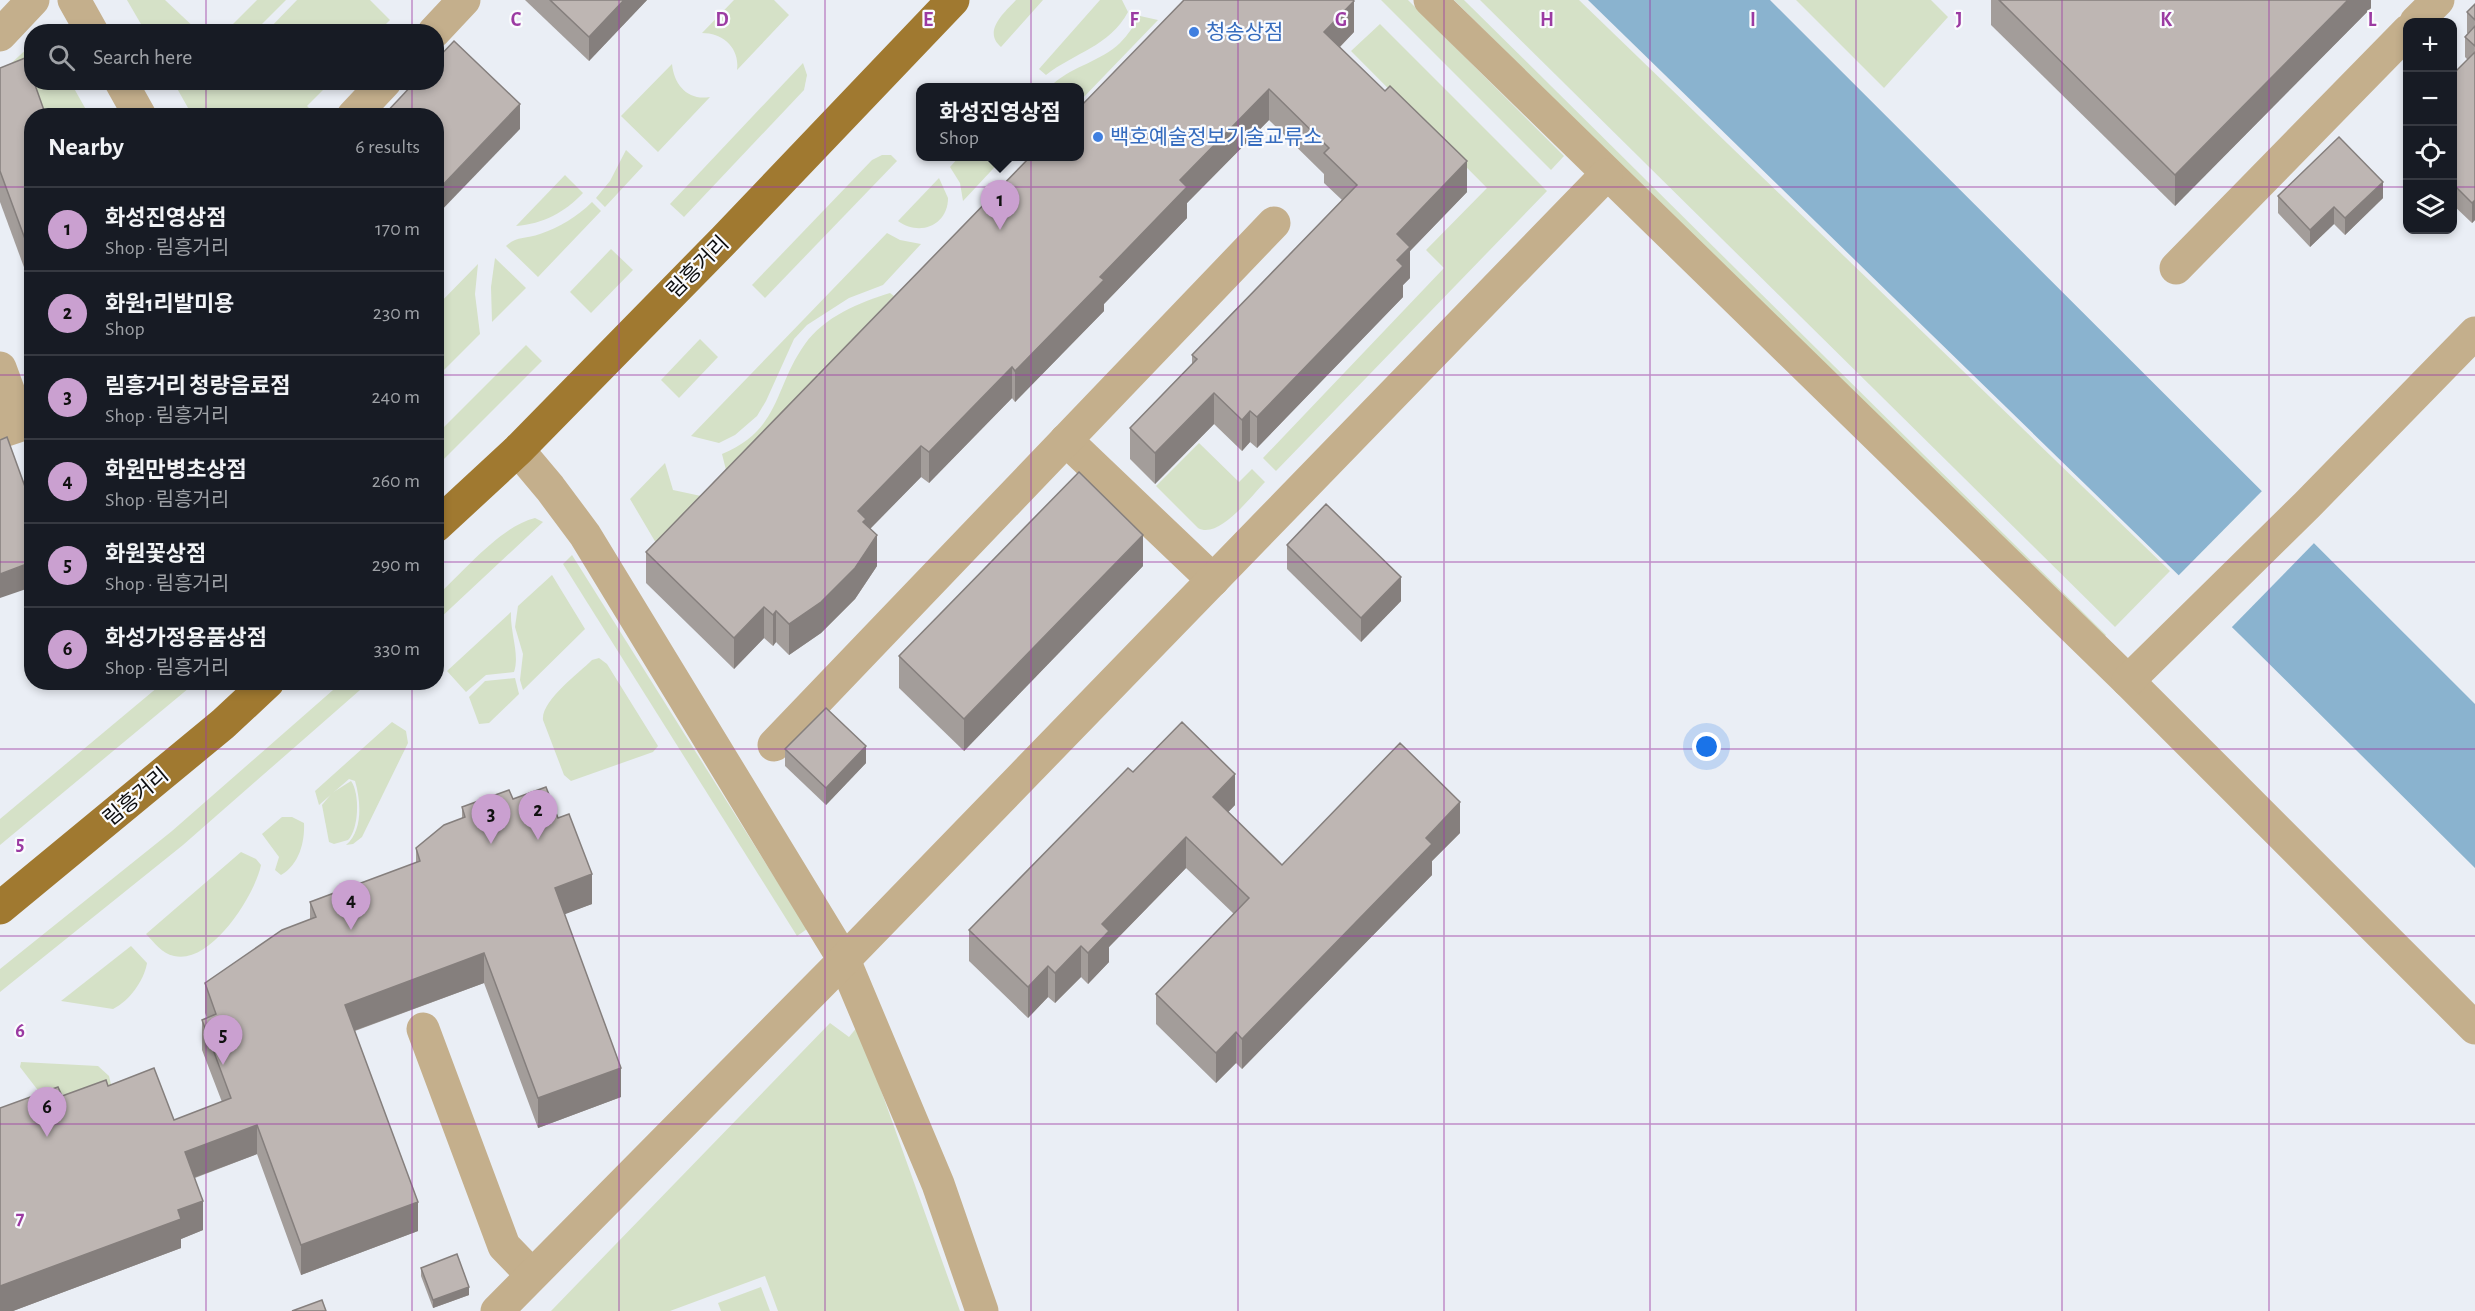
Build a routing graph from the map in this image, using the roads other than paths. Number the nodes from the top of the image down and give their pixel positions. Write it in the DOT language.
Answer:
graph roads {
  1 [pos="33,0"];
  2 [pos="74,0"];
  3 [pos="464,0"];
  4 [pos="953,0"];
  5 [pos="1430,0"];
  6 [pos="2421,13"];
  7 [pos="88,24"];
  8 [pos="442,24"];
  9 [pos="0,34"];
  10 [pos="125,90"];
  11 [pos="378,90"];
  12 [pos="136,108"];
  13 [pos="361,108"];
  14 [pos="1606,175"];
  15 [pos="1274,223"];
  16 [pos="2176,268"];
  17 [pos="2475,333"];
  18 [pos="0,368"];
  19 [pos="0,432"];
  20 [pos="1066,440"];
  21 [pos="518,450"];
  22 [pos="444,519"];
  23 [pos="1213,580"];
  24 [pos="2128,681"];
  25 [pos="259,690"];
  26 [pos="774,745"];
  27 [pos="0,908"];
  28 [pos="844,960"];
  29 [pos="2475,1028"];
  30 [pos="423,1029"];
  31 [pos="532,1275"];
  32 [pos="497,1311"];
  33 [pos="982,1311"];
  1 -- 9 [label="street"];
  2 -- 7 [label="street"];
  3 -- 8 [label="street"];
  4 -- 21 [label="main road, 림흥거리"];
  5 -- 14 [label="street"];
  6 -- 16 [label="street"];
  10 -- 12 [label="street"];
  11 -- 13 [label="street"];
  14 -- 23 [label="street"];
  14 -- 24 [label="street"];
  15 -- 20 [label="street"];
  17 -- 24 [label="street"];
  18 -- 19 [label="street"];
  20 -- 23 [label="street"];
  20 -- 26 [label="street"];
  21 -- 22 [label="main road, 림흥거리"];
  21 -- 28 [label="street"];
  23 -- 28 [label="street"];
  24 -- 29 [label="street"];
  25 -- 27 [label="main road, 림흥거리"];
  28 -- 31 [label="street"];
  28 -- 33 [label="street"];
  30 -- 31 [label="street"];
  31 -- 32 [label="street"];
}
